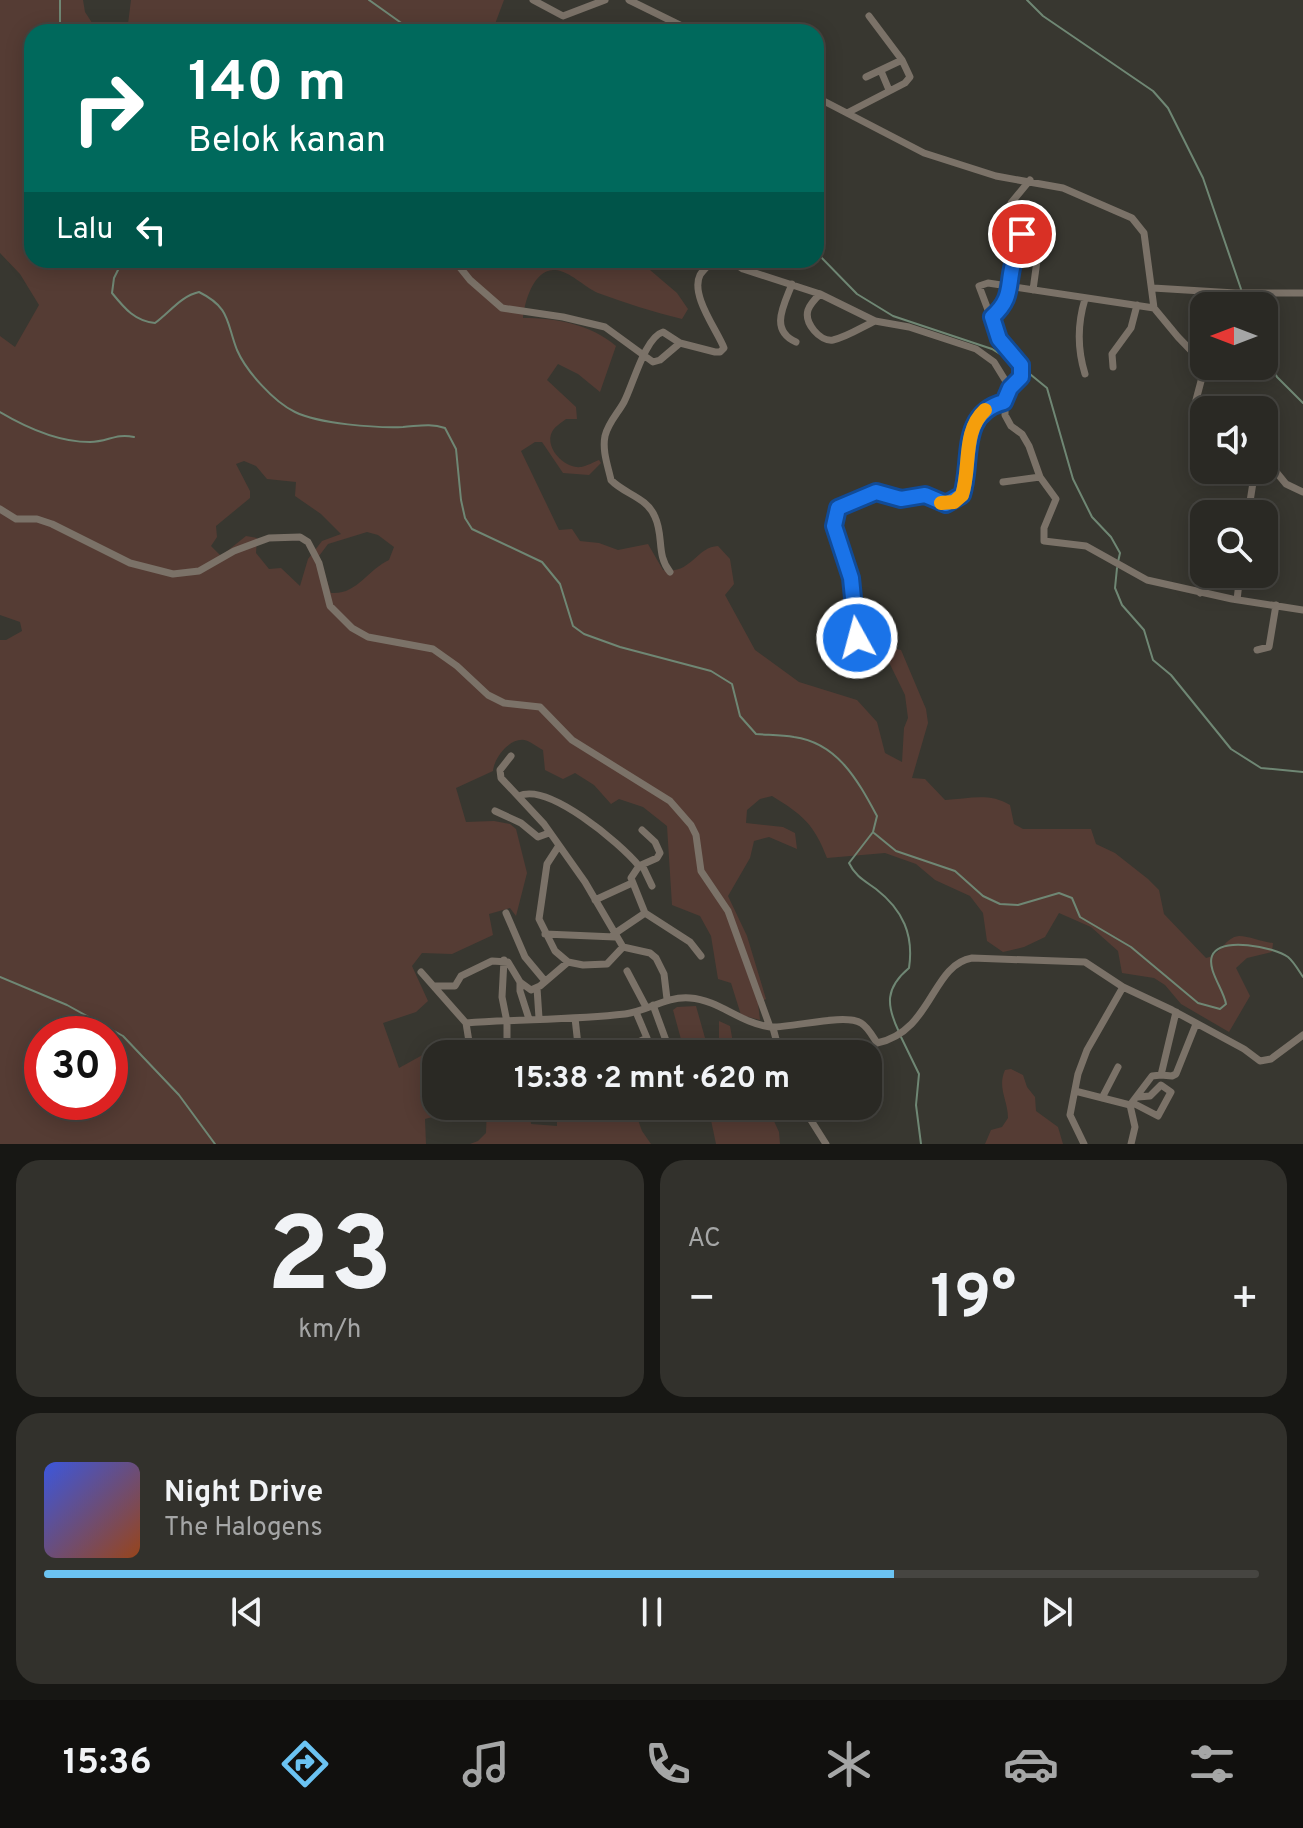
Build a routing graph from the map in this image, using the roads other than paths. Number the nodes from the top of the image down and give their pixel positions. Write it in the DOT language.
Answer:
graph roads {
  1 [pos="533,0"];
  2 [pos="605,0"];
  3 [pos="629,0"];
  4 [pos="869,16"];
  5 [pos="678,24"];
  6 [pos="902,60"];
  7 [pos="881,71"];
  8 [pos="866,77"];
  9 [pos="919,77"];
  10 [pos="909,79"];
  11 [pos="889,90"];
  12 [pos="824,101"];
  13 [pos="847,113"];
  14 [pos="1030,180"];
  15 [pos="1037,215"];
  16 [pos="460,268"];
  17 [pos="706,268"];
  18 [pos="742,268"];
  19 [pos="792,284"];
  20 [pos="1011,287"];
  21 [pos="1153,288"];
  22 [pos="1033,290"];
  23 [pos="1303,293"];
  24 [pos="820,294"];
  25 [pos="1085,299"];
  26 [pos="1137,305"];
  27 [pos="1154,308"];
  28 [pos="992,317"];
  29 [pos="875,321"];
  30 [pos="796,342"];
  31 [pos="680,343"];
  32 [pos="1190,349"];
  33 [pos="644,355"];
  34 [pos="1113,367"];
  35 [pos="1085,374"];
  36 [pos="618,386"];
  37 [pos="1010,388"];
  38 [pos="628,394"];
  39 [pos="1004,402"];
  40 [pos="1278,474"];
  41 [pos="1040,477"];
  42 [pos="1003,482"];
  43 [pos="1303,492"];
  44 [pos="0,509"];
  45 [pos="670,572"];
  46 [pos="1204,588"];
  47 [pos="1238,588"];
  48 [pos="1200,593"];
  49 [pos="1237,600"];
  50 [pos="1276,605"];
  51 [pos="1303,610"];
  52 [pos="1257,650"];
  53 [pos="869,658"];
  54 [pos="511,756"];
  55 [pos="519,796"];
  56 [pos="495,811"];
  57 [pos="642,830"];
  58 [pos="549,833"];
  59 [pos="558,847"];
  60 [pos="641,865"];
  61 [pos="632,883"];
  62 [pos="652,886"];
  63 [pos="595,900"];
  64 [pos="506,913"];
  65 [pos="645,913"];
  66 [pos="545,934"];
  67 [pos="615,936"];
  68 [pos="623,947"];
  69 [pos="701,956"];
  70 [pos="504,960"];
  71 [pos="568,962"];
  72 [pos="627,971"];
  73 [pos="421,972"];
  74 [pos="545,981"];
  75 [pos="520,982"];
  76 [pos="434,986"];
  77 [pos="1123,987"];
  78 [pos="537,988"];
  79 [pos="667,999"];
  80 [pos="650,1006"];
  81 [pos="636,1012"];
  82 [pos="1176,1012"];
  83 [pos="539,1018"];
  84 [pos="575,1018"];
  85 [pos="529,1019"];
  86 [pos="507,1022"];
  87 [pos="466,1023"];
  88 [pos="1196,1024"];
  89 [pos="771,1027"];
  90 [pos="1303,1035"];
  91 [pos="647,1038"];
  92 [pos="469,1040"];
  93 [pos="507,1040"];
  94 [pos="577,1040"];
  95 [pos="643,1040"];
  96 [pos="665,1040"];
  97 [pos="775,1040"];
  98 [pos="1118,1067"];
  99 [pos="1161,1075"];
  100 [pos="1075,1091"];
  101 [pos="1102,1098"];
  102 [pos="1134,1102"];
  103 [pos="811,1120"];
  104 [pos="826,1144"];
  105 [pos="1084,1144"];
  106 [pos="1131,1144"];
  1 -- 2 [label="street"];
  3 -- 5 [label="street"];
  4 -- 6 [label="street"];
  6 -- 7 [label="street"];
  6 -- 10 [label="street"];
  7 -- 8 [label="street"];
  7 -- 11 [label="street"];
  9 -- 10 [label="street"];
  10 -- 11 [label="street"];
  11 -- 13 [label="street"];
  12 -- 13 [label="street"];
  13 -- 14 [label="street"];
  14 -- 20 [label="street"];
  14 -- 21 [label="street"];
  15 -- 22 [label="street"];
  16 -- 33 [label="street"];
  17 -- 31 [label="street"];
  18 -- 19 [label="street"];
  19 -- 24 [label="street"];
  19 -- 30 [label="street"];
  20 -- 22 [label="street"];
  20 -- 28 [label="street"];
  20 -- 28 [label="street"];
  21 -- 23 [label="street"];
  21 -- 27 [label="street"];
  22 -- 25 [label="street"];
  24 -- 29 [label="street"];
  24 -- 29 [label="street"];
  25 -- 26 [label="street"];
  25 -- 35 [label="street"];
  26 -- 27 [label="street"];
  26 -- 34 [label="street"];
  27 -- 32 [label="street"];
  28 -- 37 [label="street"];
  29 -- 37 [label="street"];
  31 -- 33 [label="street"];
  31 -- 33 [label="street"];
  33 -- 38 [label="street"];
  36 -- 38 [label="street"];
  37 -- 39 [label="street"];
  38 -- 45 [label="street"];
  39 -- 41 [label="street"];
  39 -- 53 [label="street"];
  40 -- 43 [label="street"];
  41 -- 42 [label="street"];
  41 -- 48 [label="street"];
  44 -- 89 [label="street"];
  46 -- 48 [label="street"];
  47 -- 49 [label="street"];
  48 -- 49 [label="street"];
  49 -- 50 [label="street"];
  50 -- 51 [label="street"];
  50 -- 52 [label="street"];
  54 -- 55 [label="street"];
  55 -- 58 [label="street"];
  55 -- 60 [label="street"];
  56 -- 58 [label="street"];
  57 -- 60 [label="street"];
  58 -- 59 [label="street"];
  59 -- 63 [label="street"];
  59 -- 66 [label="street"];
  60 -- 61 [label="street"];
  60 -- 62 [label="street"];
  61 -- 63 [label="street"];
  61 -- 65 [label="street"];
  63 -- 67 [label="street"];
  64 -- 74 [label="street"];
  65 -- 67 [label="street"];
  65 -- 69 [label="street"];
  66 -- 67 [label="street"];
  66 -- 71 [label="street"];
  67 -- 68 [label="street"];
  68 -- 71 [label="street"];
  68 -- 79 [label="street"];
  70 -- 75 [label="street"];
  70 -- 76 [label="street"];
  70 -- 86 [label="street"];
  71 -- 74 [label="street"];
  72 -- 80 [label="street"];
  73 -- 76 [label="street"];
  74 -- 78 [label="street"];
  75 -- 78 [label="street"];
  75 -- 85 [label="street"];
  76 -- 87 [label="street"];
  77 -- 82 [label="street"];
  77 -- 89 [label="street"];
  77 -- 100 [label="street"];
  78 -- 83 [label="street"];
  79 -- 80 [label="street"];
  79 -- 89 [label="street"];
  80 -- 81 [label="street"];
  80 -- 96 [label="street"];
  81 -- 84 [label="street"];
  81 -- 91 [label="street"];
  82 -- 88 [label="street"];
  82 -- 99 [label="street"];
  83 -- 84 [label="street"];
  83 -- 85 [label="street"];
  84 -- 94 [label="street"];
  85 -- 86 [label="street"];
  86 -- 87 [label="street"];
  86 -- 93 [label="street"];
  87 -- 92 [label="street"];
  88 -- 90 [label="street"];
  88 -- 99 [label="street"];
  89 -- 97 [label="street"];
  91 -- 95 [label="street"];
  98 -- 101 [label="street"];
  99 -- 102 [label="street"];
  100 -- 101 [label="street"];
  100 -- 105 [label="street"];
  101 -- 102 [label="street"];
  102 -- 102 [label="street"];
  102 -- 106 [label="street"];
  103 -- 104 [label="street"];
}
